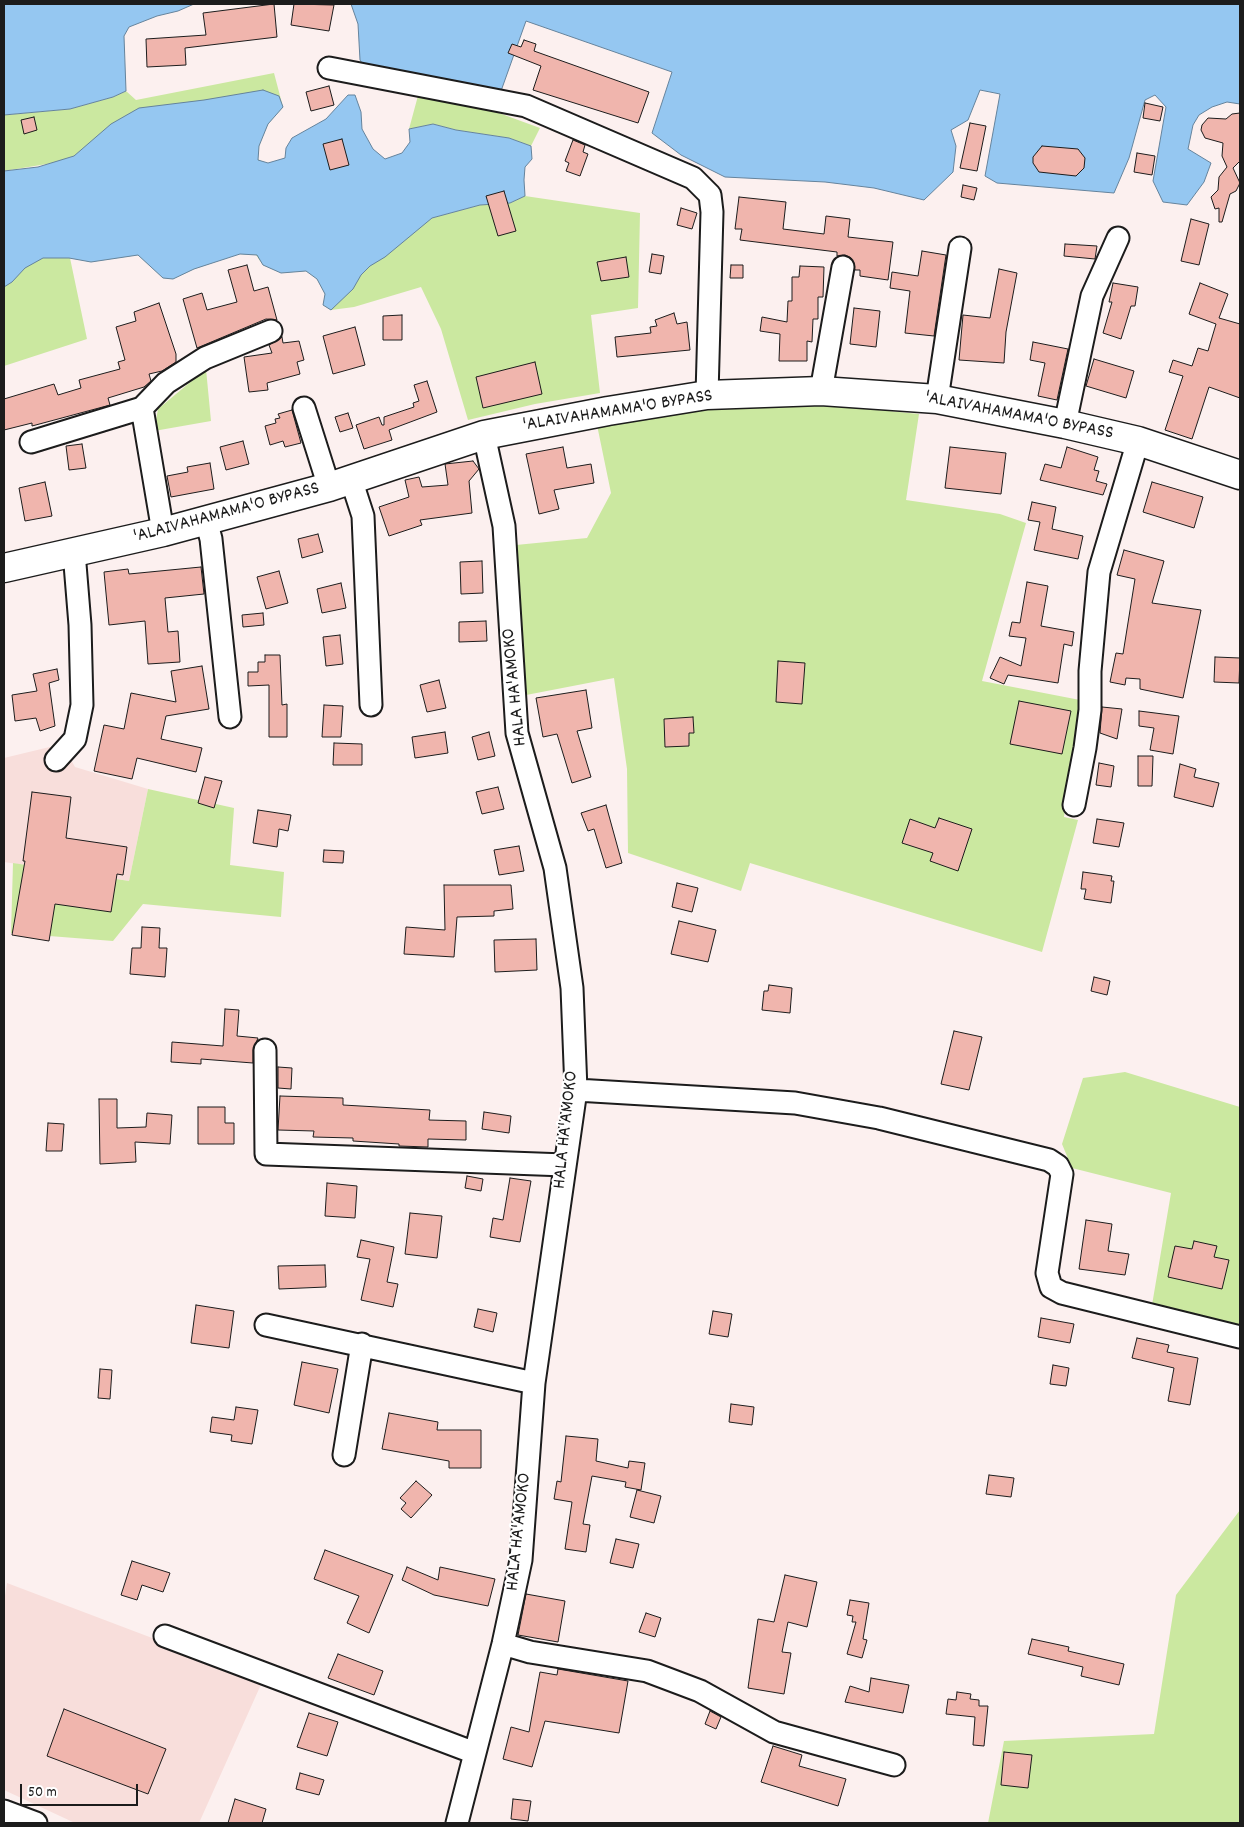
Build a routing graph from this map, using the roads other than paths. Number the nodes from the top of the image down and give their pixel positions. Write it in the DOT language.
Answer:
graph roads {
  1 [pos="329,68"];
  2 [pos="1118,238"];
  3 [pos="960,248"];
  4 [pos="843,267"];
  5 [pos="271,331"];
  6 [pos="821,391"];
  7 [pos="707,395"];
  8 [pos="937,399"];
  9 [pos="142,408"];
  10 [pos="304,408"];
  11 [pos="1065,424"];
  12 [pos="484,435"];
  13 [pos="1138,441"];
  14 [pos="31,442"];
  15 [pos="1240,472"];
  16 [pos="340,483"];
  17 [pos="206,520"];
  18 [pos="163,532"];
  19 [pos="74,552"];
  20 [pos="4,568"];
  21 [pos="371,705"];
  22 [pos="230,718"];
  23 [pos="56,760"];
  24 [pos="1074,805"];
  25 [pos="265,1050"];
  26 [pos="576,1090"];
  27 [pos="565,1165"];
  28 [pos="266,1324"];
  29 [pos="1240,1337"];
  30 [pos="362,1344"];
  31 [pos="534,1383"];
  32 [pos="344,1455"];
  33 [pos="165,1636"];
  34 [pos="503,1644"];
  35 [pos="475,1753"];
  36 [pos="894,1765"];
  37 [pos="4,1811"];
  38 [pos="36,1823"];
  39 [pos="457,1823"];
  1 -- 7 [label="street"];
  2 -- 11 [label="street"];
  3 -- 8 [label="street"];
  4 -- 6 [label="street"];
  5 -- 9 [label="street"];
  6 -- 7 [label="main road, 'ALAIVAHAMAMA'O BYPASS"];
  6 -- 8 [label="main road, 'ALAIVAHAMAMA'O BYPASS"];
  7 -- 12 [label="main road, 'ALAIVAHAMAMA'O BYPASS"];
  8 -- 11 [label="main road, 'ALAIVAHAMAMA'O BYPASS"];
  9 -- 14 [label="street"];
  9 -- 18 [label="street"];
  10 -- 16 [label="street"];
  11 -- 13 [label="main road, 'ALAIVAHAMAMA'O BYPASS"];
  12 -- 16 [label="main road, 'ALAIVAHAMAMA'O BYPASS"];
  12 -- 26 [label="street, HALA HA'AMOKO"];
  13 -- 15 [label="main road, 'ALAIVAHAMAMA'O BYPASS"];
  13 -- 24 [label="street"];
  16 -- 17 [label="main road, 'ALAIVAHAMAMA'O BYPASS"];
  16 -- 21 [label="street"];
  17 -- 18 [label="main road, 'ALAIVAHAMAMA'O BYPASS"];
  17 -- 22 [label="street"];
  18 -- 19 [label="main road, 'ALAIVAHAMAMA'O BYPASS"];
  19 -- 20 [label="main road, 'ALAIVAHAMAMA'O BYPASS"];
  19 -- 23 [label="street"];
  25 -- 27 [label="street"];
  26 -- 27 [label="street, HALA HA'AMOKO"];
  26 -- 29 [label="street"];
  27 -- 31 [label="street, HALA HA'AMOKO"];
  28 -- 30 [label="street"];
  30 -- 31 [label="street"];
  30 -- 32 [label="street"];
  31 -- 34 [label="street, HALA HA'AMOKO"];
  33 -- 35 [label="street"];
  34 -- 35 [label="street, HALA HA'AMOKO"];
  34 -- 36 [label="street"];
  35 -- 39 [label="street, HALA HA'AMOKO"];
  37 -- 38 [label="street"];
}
